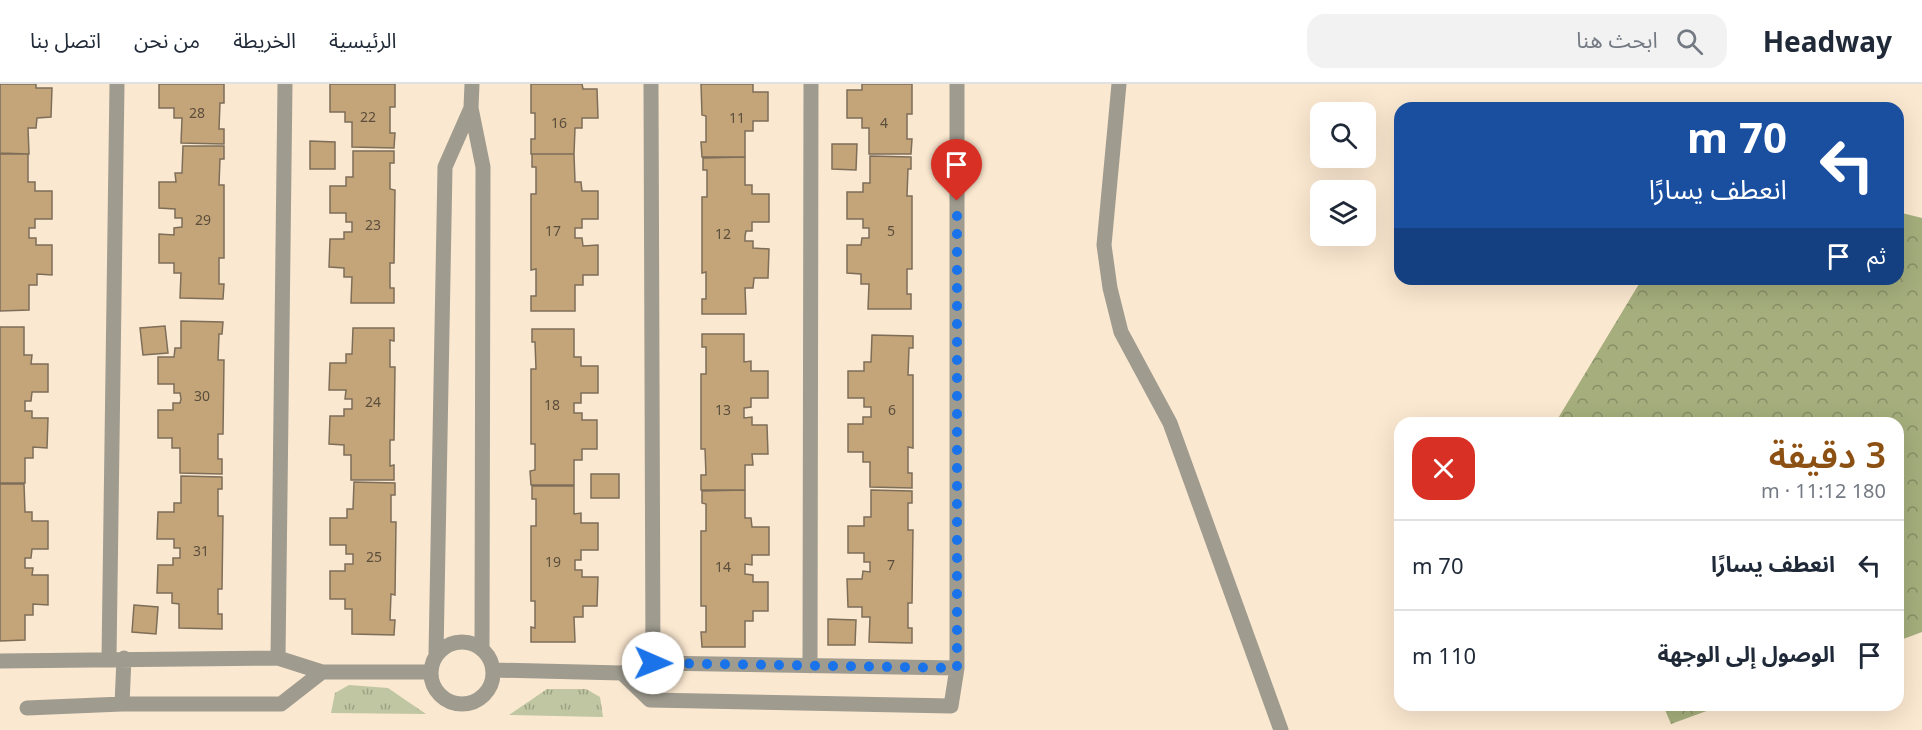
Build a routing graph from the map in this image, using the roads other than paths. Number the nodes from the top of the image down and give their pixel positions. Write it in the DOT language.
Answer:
graph roads {
  1 [pos="117,84"];
  2 [pos="285,84"];
  3 [pos="472,84"];
  4 [pos="651,84"];
  5 [pos="811,84"];
  6 [pos="957,84"];
  7 [pos="1119,84"];
  8 [pos="471,108"];
  9 [pos="482,649"];
  10 [pos="436,656"];
  11 [pos="117,658"];
  12 [pos="278,658"];
  13 [pos="0,661"];
  14 [pos="653,663"];
  15 [pos="810,666"];
  16 [pos="957,668"];
  17 [pos="493,670"];
  18 [pos="322,672"];
  19 [pos="431,672"];
  20 [pos="622,673"];
  21 [pos="122,704"];
  22 [pos="27,708"];
  23 [pos="1281,730"];
  1 -- 11 [label="street"];
  2 -- 12 [label="street"];
  3 -- 8 [label="street"];
  4 -- 14 [label="street"];
  5 -- 15 [label="street"];
  6 -- 16 [label="street"];
  7 -- 23 [label="street"];
  8 -- 9 [label="street"];
  8 -- 10 [label="street"];
  9 -- 10 [label="street"];
  9 -- 17 [label="street"];
  10 -- 19 [label="street"];
  11 -- 12 [label="street"];
  11 -- 13 [label="street"];
  11 -- 21 [label="street"];
  12 -- 18 [label="street"];
  14 -- 15 [label="street"];
  14 -- 20 [label="street"];
  15 -- 16 [label="street"];
  16 -- 20 [label="street"];
  17 -- 19 [label="street"];
  17 -- 20 [label="street"];
  18 -- 19 [label="street"];
  18 -- 21 [label="street"];
  21 -- 22 [label="street"];
}
